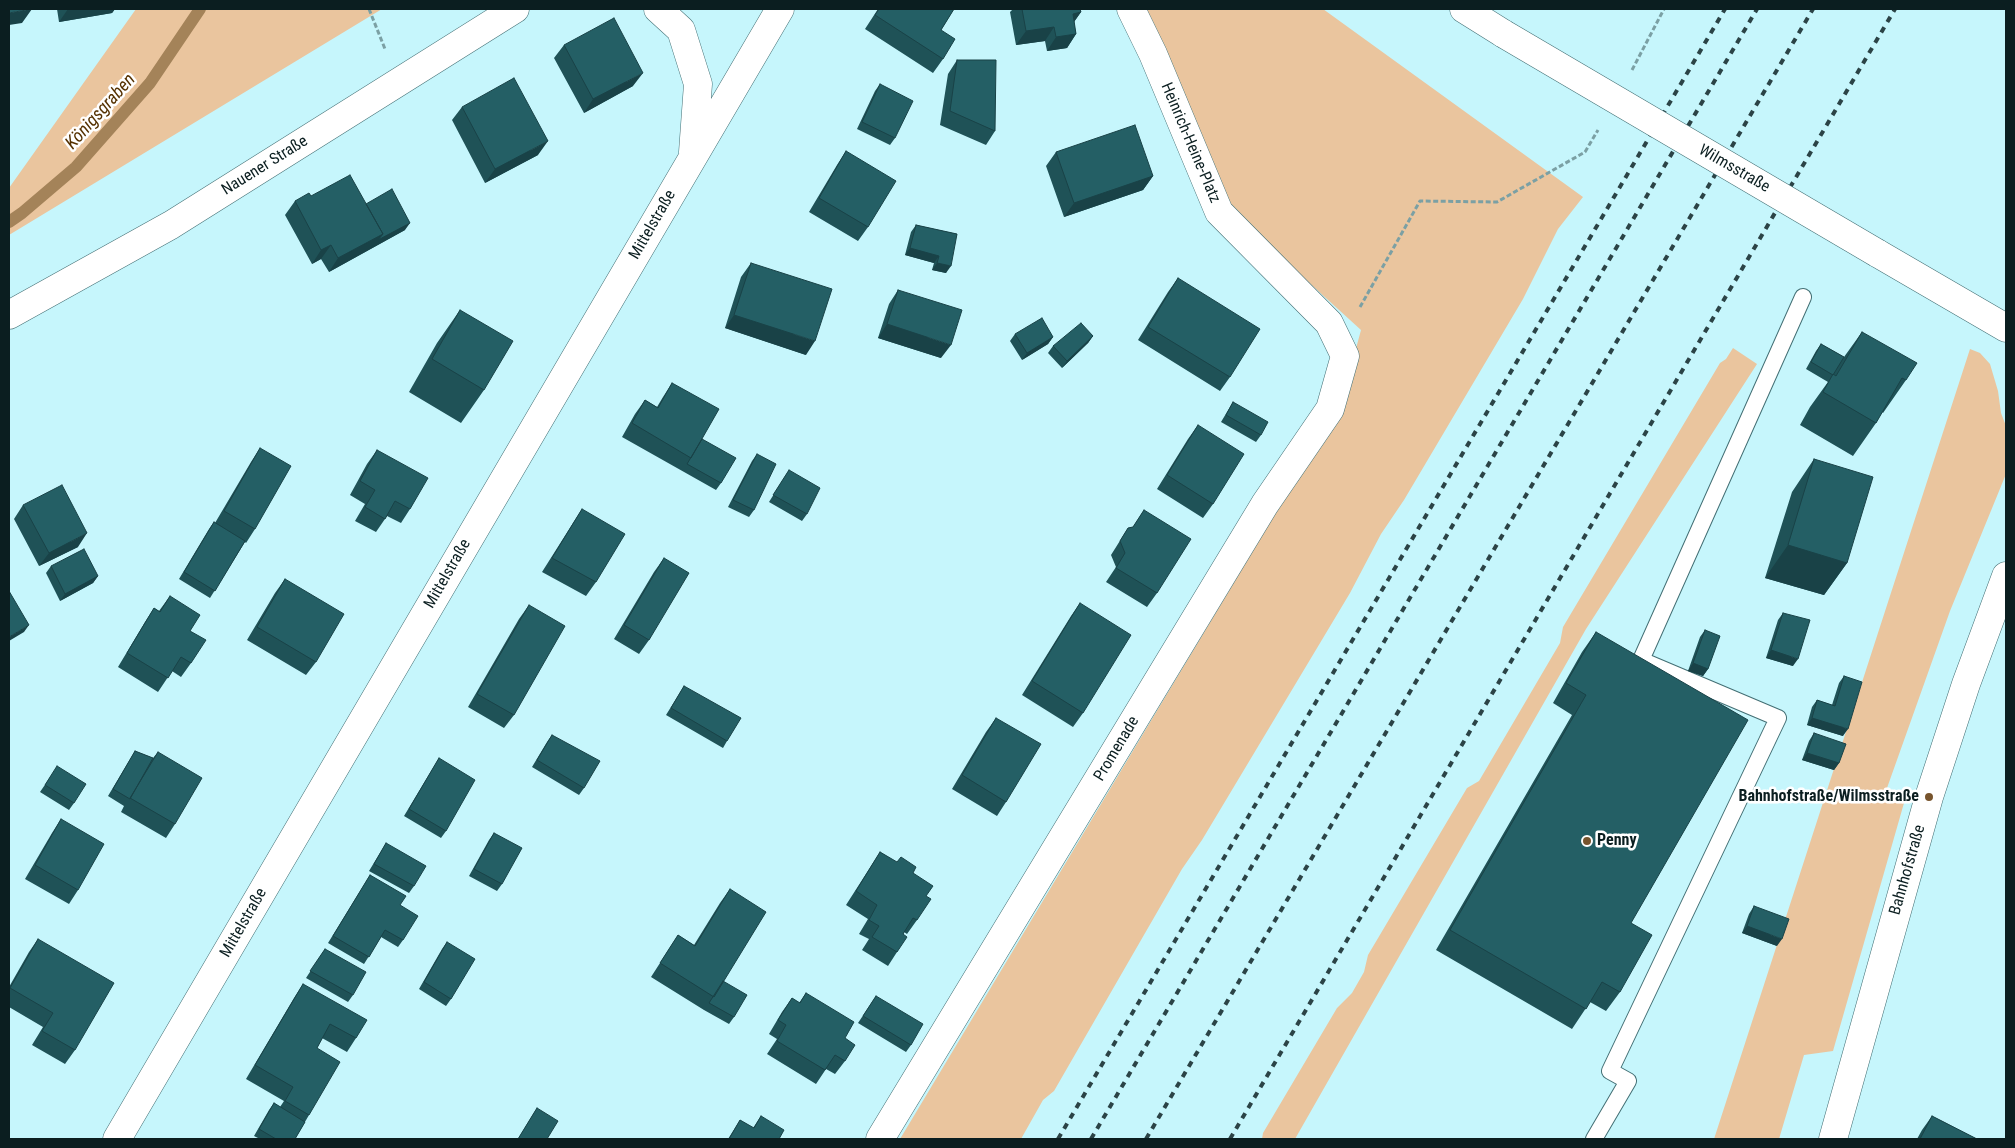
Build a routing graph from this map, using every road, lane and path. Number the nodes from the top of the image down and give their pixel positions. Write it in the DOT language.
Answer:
graph roads {
  1 [pos="369,9"];
  2 [pos="515,9"];
  3 [pos="658,9"];
  4 [pos="780,9"];
  5 [pos="1130,9"];
  6 [pos="1464,9"];
  7 [pos="1664,9"];
  8 [pos="1629,76"];
  9 [pos="396,83"];
  10 [pos="1599,127"];
  11 [pos="693,157"];
  12 [pos="1803,297"];
  13 [pos="9,315"];
  14 [pos="2006,328"];
  15 [pos="1345,356"];
  16 [pos="2006,576"];
  17 [pos="117,1139"];
  18 [pos="880,1139"];
  19 [pos="1594,1139"];
  20 [pos="1833,1139"];
  1 -- 9 [label="path"];
  2 -- 9 [label="street, Nauener Straße"];
  3 -- 11 [label="street"];
  4 -- 11 [label="street, Mittelstraße"];
  5 -- 15 [label="street, Heinrich-Heine-Platz"];
  6 -- 14 [label="street, Wilmsstraße, bridge"];
  7 -- 8 [label="path"];
  9 -- 13 [label="street, Nauener Straße"];
  10 -- 15 [label="path"];
  11 -- 17 [label="street, Mittelstraße"];
  12 -- 19 [label="lane"];
  15 -- 18 [label="street, Promenade"];
  16 -- 20 [label="street, Bahnhofstraße"];
}
